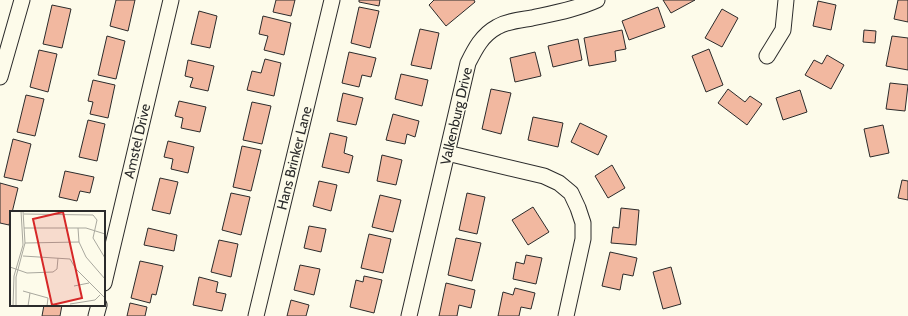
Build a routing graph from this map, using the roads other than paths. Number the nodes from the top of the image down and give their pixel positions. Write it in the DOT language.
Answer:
graph roads {
  1 [pos="22,0"];
  2 [pos="171,0"];
  3 [pos="332,0"];
  4 [pos="598,0"];
  5 [pos="786,0"];
  6 [pos="767,56"];
  7 [pos="0,77"];
  8 [pos="448,153"];
  9 [pos="105,279"];
  10 [pos="99,306"];
  11 [pos="96,316"];
  12 [pos="256,316"];
  13 [pos="409,316"];
  14 [pos="566,316"];
  1 -- 7 [label="street"];
  2 -- 9 [label="street, Amstel Drive"];
  3 -- 12 [label="street, Hans Brinker Lane"];
  4 -- 8 [label="street, Valkenburg Drive"];
  5 -- 6 [label="street"];
  8 -- 13 [label="street, Valkenburg Drive"];
  8 -- 14 [label="street"];
  10 -- 11 [label="street"];
}
